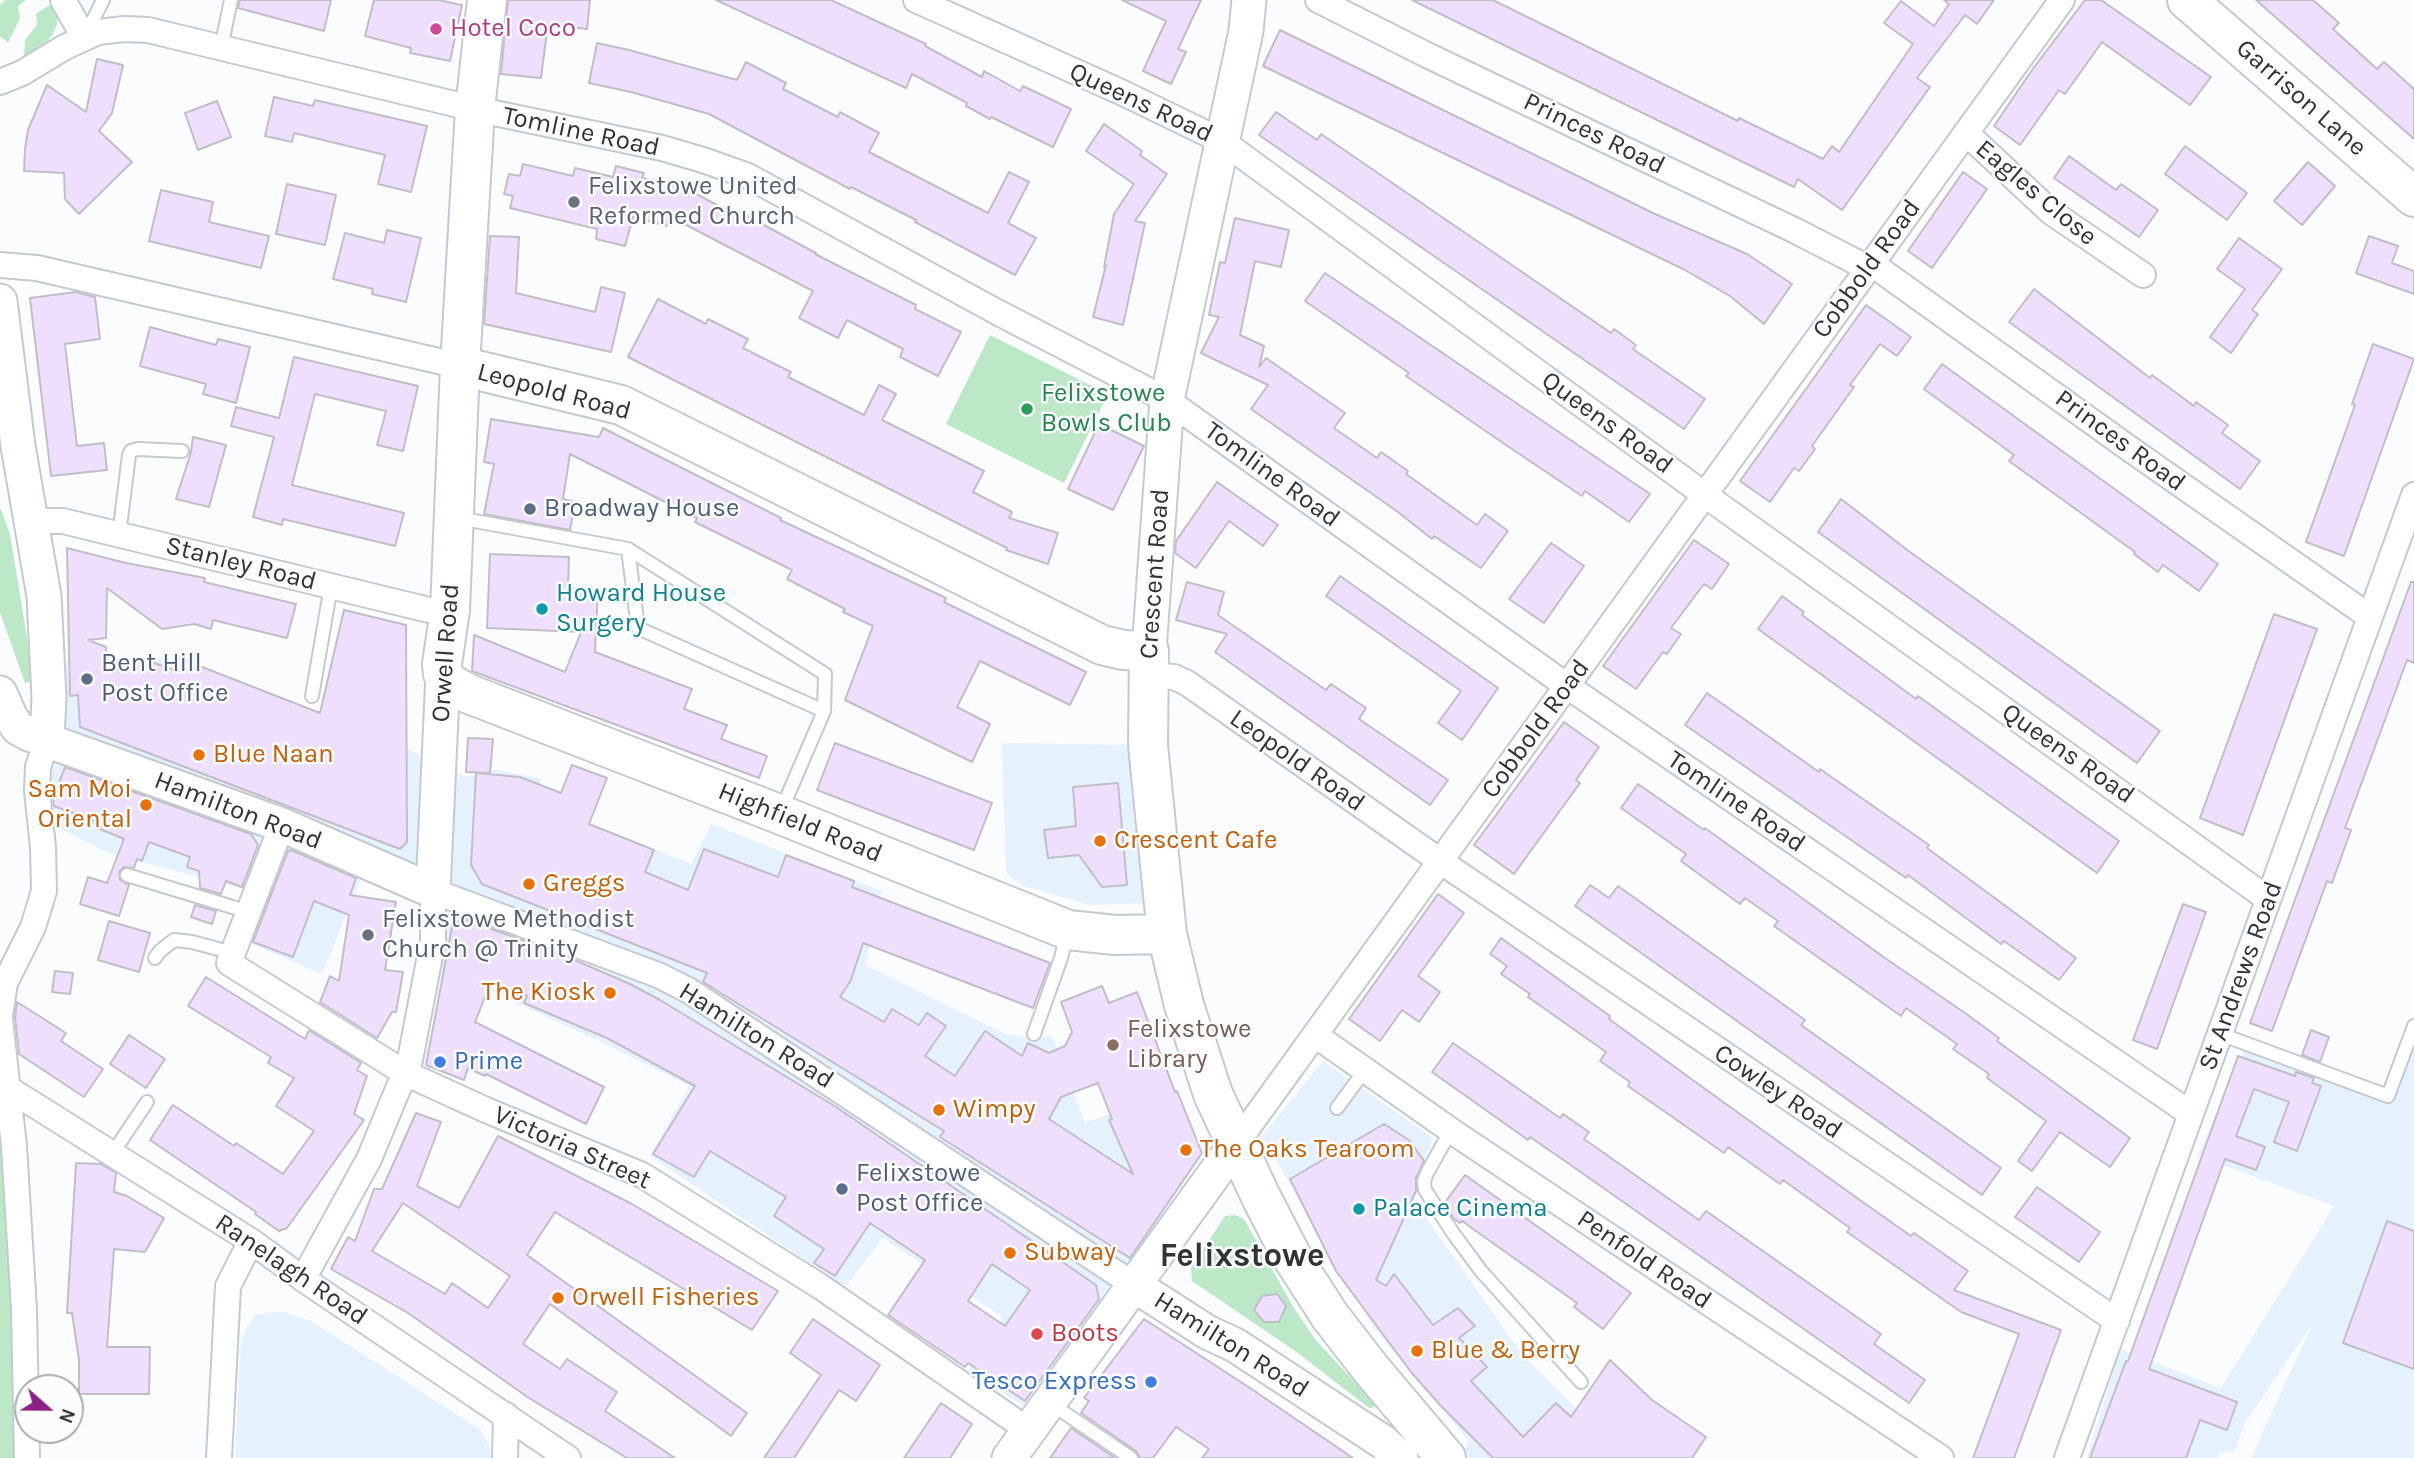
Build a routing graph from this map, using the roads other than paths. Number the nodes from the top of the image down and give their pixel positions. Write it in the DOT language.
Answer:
graph roads {
  1 [pos="63,0"];
  2 [pos="103,0"];
  3 [pos="231,0"];
  4 [pos="487,0"];
  5 [pos="916,0"];
  6 [pos="1249,0"];
  7 [pos="1318,0"];
  8 [pos="2062,0"];
  9 [pos="2188,0"];
  10 [pos="84,37"];
  11 [pos="221,47"];
  12 [pos="0,82"];
  13 [pos="475,109"];
  14 [pos="1966,133"];
  15 [pos="1222,141"];
  16 [pos="2414,197"];
  17 [pos="0,265"];
  18 [pos="1870,266"];
  19 [pos="2143,275"];
  20 [pos="0,301"];
  21 [pos="460,366"];
  22 [pos="1167,400"];
  23 [pos="182,451"];
  24 [pos="1705,495"];
  25 [pos="2414,495"];
  26 [pos="454,517"];
  27 [pos="32,522"];
  28 [pos="119,535"];
  29 [pos="628,549"];
  30 [pos="331,586"];
  31 [pos="450,610"];
  32 [pos="2370,617"];
  33 [pos="1149,663"];
  34 [pos="443,674"];
  35 [pos="1567,686"];
  36 [pos="0,693"];
  37 [pos="312,696"];
  38 [pos="824,711"];
  39 [pos="47,739"];
  40 [pos="779,814"];
  41 [pos="282,825"];
  42 [pos="1440,861"];
  43 [pos="127,875"];
  44 [pos="433,891"];
  45 [pos="2268,900"];
  46 [pos="249,912"];
  47 [pos="1068,930"];
  48 [pos="1167,934"];
  49 [pos="233,953"];
  50 [pos="155,958"];
  51 [pos="0,1017"];
  52 [pos="2414,1026"];
  53 [pos="1034,1034"];
  54 [pos="2220,1034"];
  55 [pos="1315,1035"];
  56 [pos="1365,1070"];
  57 [pos="405,1073"];
  58 [pos="9,1089"];
  59 [pos="147,1102"];
  60 [pos="1337,1108"];
  61 [pos="2191,1114"];
  62 [pos="1451,1129"];
  63 [pos="1236,1144"];
  64 [pos="112,1154"];
  65 [pos="251,1241"];
  66 [pos="303,1279"];
  67 [pos="1135,1284"];
  68 [pos="2117,1321"];
  69 [pos="1581,1382"];
  70 [pos="1049,1402"];
  71 [pos="506,1415"];
  72 [pos="1028,1430"];
  73 [pos="27,1458"];
  74 [pos="219,1458"];
  75 [pos="505,1458"];
  76 [pos="568,1458"];
  77 [pos="1009,1458"];
  78 [pos="1131,1458"];
  79 [pos="1401,1458"];
  80 [pos="1446,1458"];
  81 [pos="1941,1458"];
  82 [pos="2067,1458"];
  1 -- 10 [label="street"];
  2 -- 10 [label="lane"];
  3 -- 11 [label="lane"];
  4 -- 13 [label="main road, Orwell Road"];
  5 -- 15 [label="street, Queens Road"];
  6 -- 15 [label="street, Crescent Road"];
  7 -- 18 [label="street, Princes Road"];
  8 -- 14 [label="street, Cobbold Road"];
  9 -- 16 [label="main road, Garrison Lane"];
  10 -- 11 [label="street, Tomline Road"];
  10 -- 12 [label="street, Tomline Road"];
  11 -- 13 [label="street, Tomline Road"];
  13 -- 21 [label="main road, Orwell Road"];
  13 -- 22 [label="street, Tomline Road"];
  14 -- 18 [label="street, Cobbold Road"];
  14 -- 19 [label="street, Eagles Close"];
  15 -- 22 [label="street, Crescent Road"];
  15 -- 24 [label="street, Queens Road"];
  17 -- 21 [label="street, Leopold Road"];
  18 -- 24 [label="street, Cobbold Road"];
  18 -- 32 [label="street, Princes Road"];
  20 -- 27 [label="street"];
  21 -- 26 [label="main road, Orwell Road"];
  21 -- 33 [label="main road, Leopold Road"];
  22 -- 33 [label="street, Crescent Road"];
  22 -- 35 [label="street, Tomline Road"];
  23 -- 28 [label="lane"];
  24 -- 35 [label="street, Cobbold Road"];
  24 -- 45 [label="street, Queens Road"];
  25 -- 32 [label="street, St Andrews Road"];
  26 -- 29 [label="lane"];
  26 -- 31 [label="main road, Orwell Road"];
  27 -- 28 [label="street, Stanley Road"];
  27 -- 39 [label="street"];
  28 -- 30 [label="street, Stanley Road"];
  29 -- 38 [label="lane"];
  29 -- 38 [label="lane"];
  30 -- 31 [label="street, Stanley Road"];
  30 -- 37 [label="lane"];
  31 -- 34 [label="main road, Orwell Road"];
  32 -- 45 [label="street, St Andrews Road"];
  33 -- 42 [label="street, Leopold Road"];
  33 -- 48 [label="main road, Crescent Road"];
  34 -- 40 [label="main road, Highfield Road"];
  34 -- 44 [label="street, Orwell Road"];
  35 -- 42 [label="street, Cobbold Road"];
  35 -- 61 [label="street, Tomline Road"];
  36 -- 39 [label="street, Hamilton Road"];
  38 -- 40 [label="lane"];
  39 -- 41 [label="street, Hamilton Road"];
  39 -- 51 [label="street"];
  40 -- 47 [label="main road, Highfield Road"];
  41 -- 44 [label="street, Hamilton Road"];
  41 -- 46 [label="street"];
  42 -- 55 [label="street, Cobbold Road"];
  42 -- 68 [label="street, Cowley Road"];
  43 -- 46 [label="lane"];
  44 -- 57 [label="street, Orwell Road"];
  44 -- 67 [label="street, Hamilton Road"];
  45 -- 54 [label="street, St Andrews Road"];
  46 -- 49 [label="street"];
  47 -- 48 [label="main road, Highfield Road"];
  47 -- 53 [label="lane"];
  48 -- 63 [label="main road, Crescent Road"];
  49 -- 50 [label="lane"];
  49 -- 57 [label="street, Victoria Street"];
  51 -- 58 [label="street"];
  52 -- 54 [label="lane"];
  54 -- 61 [label="street, St Andrews Road"];
  55 -- 56 [label="street, Penfold Road"];
  55 -- 63 [label="street, Cobbold Road"];
  56 -- 60 [label="lane"];
  56 -- 62 [label="street, Penfold Road"];
  57 -- 66 [label="street, Orwell Road"];
  57 -- 72 [label="street, Victoria Street"];
  58 -- 64 [label="street, Ranelagh Road"];
  58 -- 73 [label="street"];
  59 -- 64 [label="lane"];
  61 -- 68 [label="street, St Andrews Road"];
  62 -- 69 [label="lane"];
  62 -- 81 [label="street, Penfold Road"];
  63 -- 67 [label="street, Cobbold Road"];
  63 -- 80 [label="main road"];
  64 -- 65 [label="street, Ranelagh Road"];
  65 -- 66 [label="street, Ranelagh Road"];
  65 -- 74 [label="street"];
  66 -- 71 [label="street, Ranelagh Road"];
  67 -- 70 [label="street, Cobbold Road"];
  67 -- 79 [label="street, Hamilton Road"];
  68 -- 82 [label="street, St Andrews Road"];
  70 -- 72 [label="street, Cobbold Road"];
  70 -- 78 [label="lane"];
  71 -- 75 [label="street"];
  71 -- 76 [label="street, Ranelagh Road"];
  72 -- 77 [label="street, Cobbold Road"];
}
